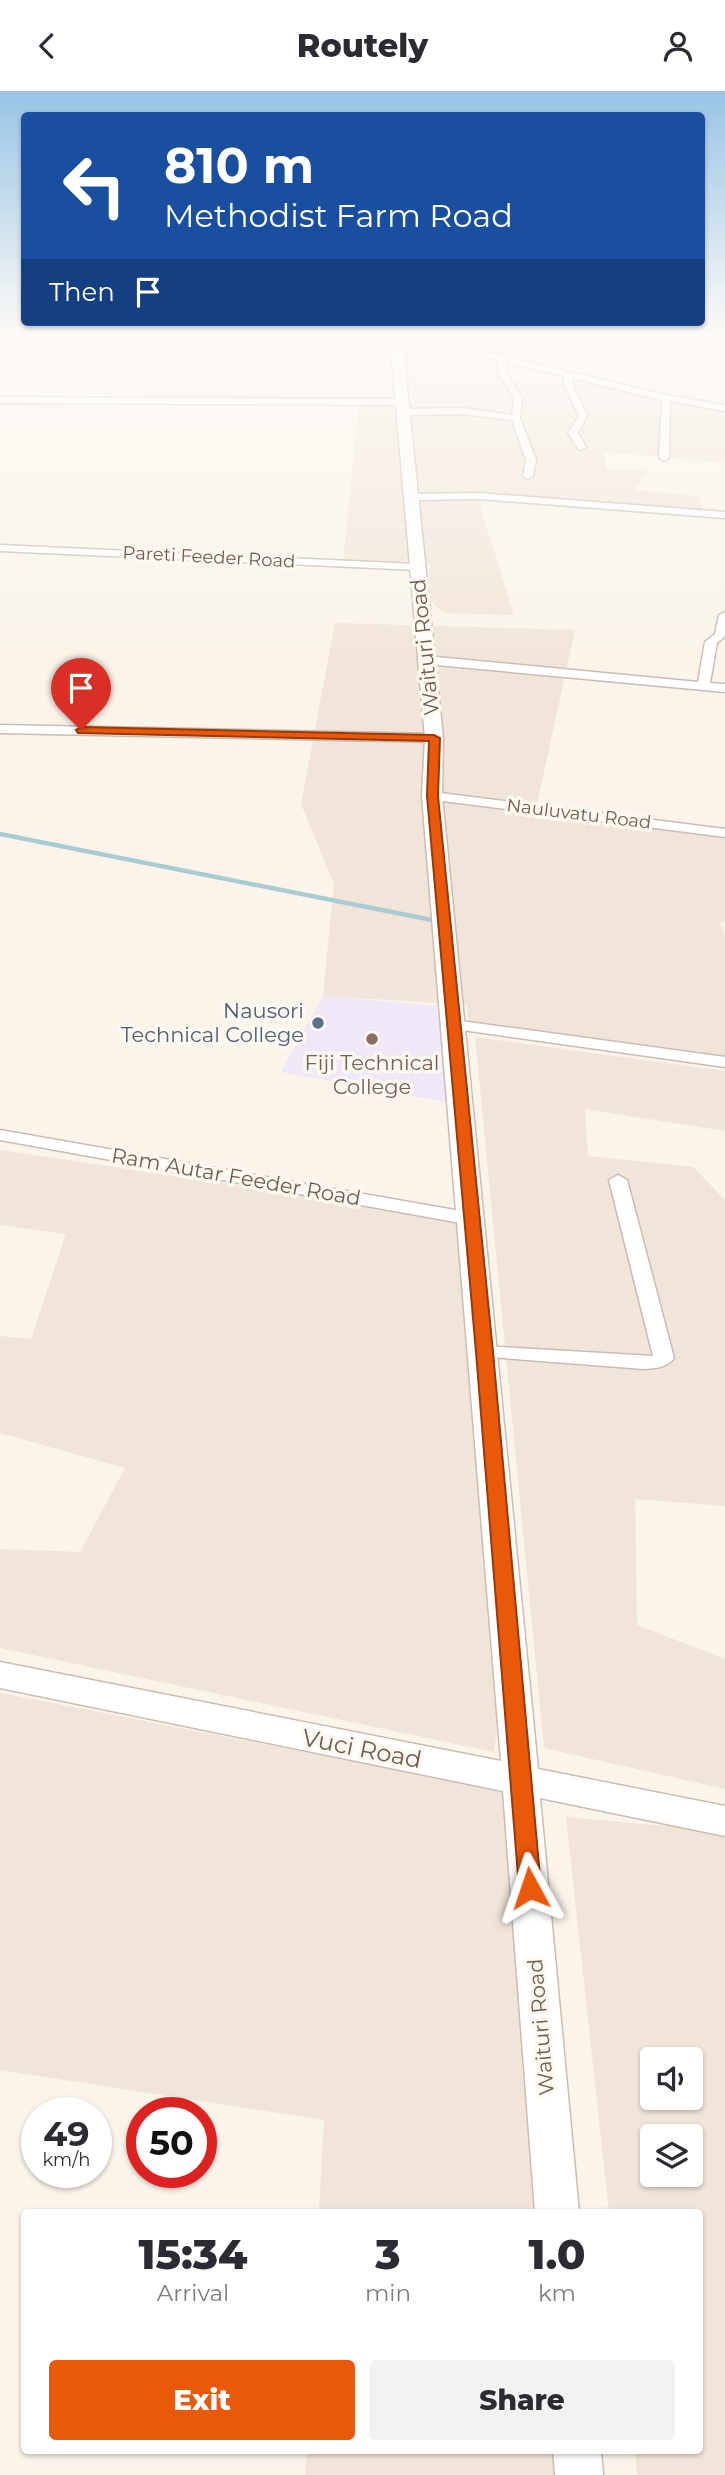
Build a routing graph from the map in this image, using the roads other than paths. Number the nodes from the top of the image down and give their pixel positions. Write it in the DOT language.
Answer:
graph roads {
  1 [pos="406,448"];
  2 [pos="527,448"];
  3 [pos="664,448"];
  4 [pos="664,458"];
  5 [pos="527,476"];
  6 [pos="411,496"];
  7 [pos="725,515"];
  8 [pos="0,548"];
  9 [pos="417,567"];
  10 [pos="725,615"];
  11 [pos="426,660"];
  12 [pos="703,686"];
  13 [pos="725,688"];
  14 [pos="0,729"];
  15 [pos="434,738"];
  16 [pos="432,796"];
  17 [pos="725,833"];
  18 [pos="454,1025"];
  19 [pos="725,1062"];
  20 [pos="0,1135"];
  21 [pos="618,1180"];
  22 [pos="472,1219"];
  23 [pos="484,1352"];
  24 [pos="0,1675"];
  25 [pos="521,1780"];
  26 [pos="725,1821"];
  27 [pos="557,2209"];
  28 [pos="577,2454"];
  29 [pos="579,2475"];
  1 -- 6 [label="main road, Waituri Road"];
  2 -- 5 [label="street"];
  3 -- 4 [label="street"];
  6 -- 7 [label="street"];
  6 -- 9 [label="main road, Waituri Road"];
  8 -- 9 [label="street, Pareti Feeder Road"];
  9 -- 11 [label="main road, Waituri Road"];
  10 -- 12 [label="street"];
  11 -- 12 [label="street"];
  11 -- 15 [label="main road, Waituri Road"];
  12 -- 13 [label="street"];
  14 -- 15 [label="street"];
  15 -- 16 [label="main road, Waituri Road"];
  16 -- 17 [label="street, Nauluvatu Road"];
  16 -- 18 [label="main road, Waituri Road"];
  18 -- 19 [label="street"];
  18 -- 22 [label="main road, Waituri Road"];
  20 -- 22 [label="street, Ram Autar Feeder Road"];
  21 -- 23 [label="street"];
  22 -- 23 [label="main road, Waituri Road"];
  23 -- 25 [label="main road, Waituri Road"];
  24 -- 25 [label="main road, Vuci Road"];
  25 -- 26 [label="main road, Vuci Road"];
  25 -- 27 [label="main road, Waituri Road"];
  28 -- 29 [label="main road"];
}
